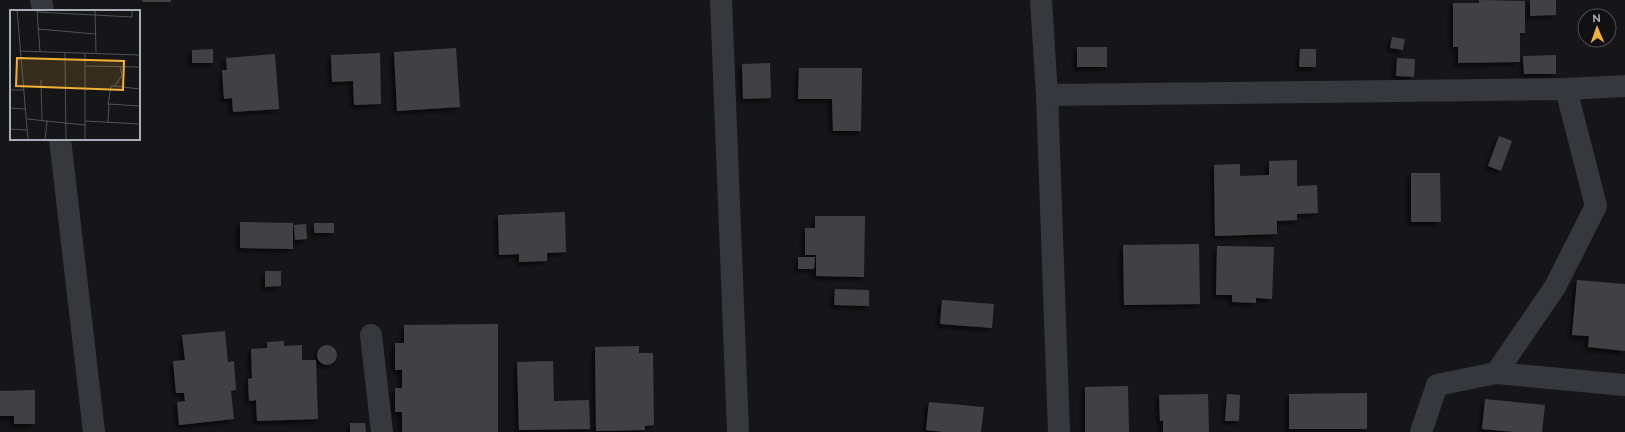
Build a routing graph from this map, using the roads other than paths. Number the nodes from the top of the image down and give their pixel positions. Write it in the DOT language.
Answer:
graph roads {
  1 [pos="41,0"];
  2 [pos="722,0"];
  3 [pos="1041,0"];
  4 [pos="43,10"];
  5 [pos="1625,86"];
  6 [pos="1566,89"];
  7 [pos="1047,95"];
  8 [pos="60,140"];
  9 [pos="371,334"];
  10 [pos="1496,373"];
  11 [pos="1625,385"];
  12 [pos="94,432"];
  13 [pos="382,432"];
  14 [pos="738,432"];
  15 [pos="1059,432"];
  16 [pos="1421,432"];
  1 -- 4 [label="street"];
  2 -- 14 [label="street"];
  3 -- 7 [label="street"];
  5 -- 6 [label="street"];
  6 -- 7 [label="street"];
  6 -- 10 [label="street"];
  7 -- 15 [label="street"];
  8 -- 12 [label="street"];
  9 -- 13 [label="street"];
  10 -- 11 [label="street"];
  10 -- 16 [label="street"];
}
